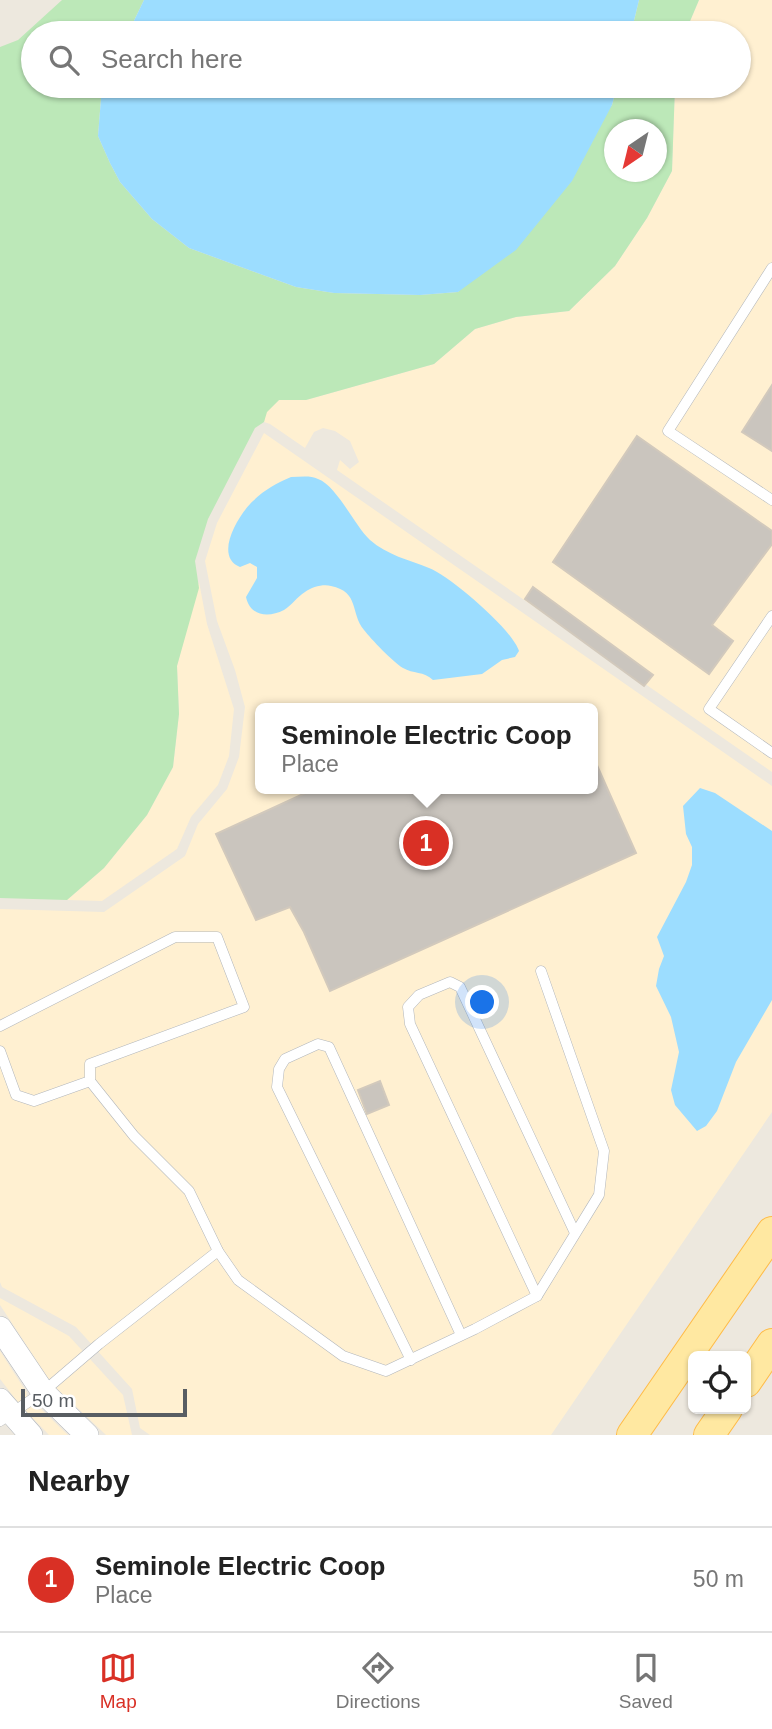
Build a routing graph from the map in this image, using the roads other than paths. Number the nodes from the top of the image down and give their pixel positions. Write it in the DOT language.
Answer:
graph roads {
  1 [pos="772,268"];
  2 [pos="772,500"];
  3 [pos="772,616"];
  4 [pos="772,753"];
  5 [pos="541,971"];
  6 [pos="0,1026"];
  7 [pos="0,1051"];
  8 [pos="90,1081"];
  9 [pos="772,1232"];
  10 [pos="575,1233"];
  11 [pos="218,1251"];
  12 [pos="537,1296"];
  13 [pos="0,1328"];
  14 [pos="461,1335"];
  15 [pos="772,1344"];
  16 [pos="411,1360"];
  17 [pos="751,1375"];
  18 [pos="43,1392"];
  19 [pos="4,1411"];
  20 [pos="724,1414"];
  21 [pos="31,1435"];
  22 [pos="88,1435"];
  23 [pos="632,1435"];
  24 [pos="709,1435"];
  1 -- 2 [label="lane"];
  3 -- 4 [label="lane"];
  5 -- 10 [label="lane"];
  6 -- 8 [label="lane"];
  7 -- 8 [label="lane"];
  8 -- 11 [label="lane"];
  9 -- 23 [label="main road"];
  10 -- 12 [label="lane"];
  10 -- 12 [label="lane"];
  11 -- 16 [label="lane"];
  11 -- 18 [label="lane"];
  12 -- 14 [label="lane"];
  13 -- 18 [label="street"];
  14 -- 16 [label="lane"];
  14 -- 16 [label="lane"];
  15 -- 17 [label="main road"];
  18 -- 19 [label="lane"];
  18 -- 22 [label="street"];
  19 -- 21 [label="street"];
  20 -- 24 [label="main road"];
}
